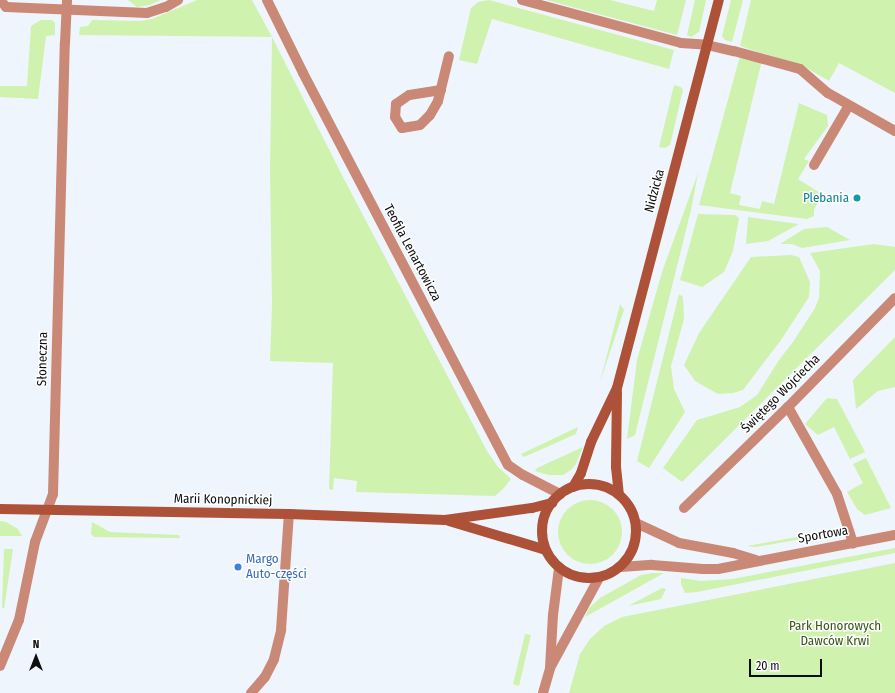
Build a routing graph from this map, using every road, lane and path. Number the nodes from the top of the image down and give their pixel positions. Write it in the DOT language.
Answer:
graph roads {
  1 [pos="0,0"];
  2 [pos="178,0"];
  3 [pos="267,0"];
  4 [pos="522,0"];
  5 [pos="719,0"];
  6 [pos="66,5"];
  7 [pos="707,45"];
  8 [pos="448,56"];
  9 [pos="441,90"];
  10 [pos="850,105"];
  11 [pos="895,131"];
  12 [pos="814,165"];
  13 [pos="895,298"];
  14 [pos="617,388"];
  15 [pos="788,406"];
  16 [pos="573,487"];
  17 [pos="560,494"];
  18 [pos="619,494"];
  19 [pos="552,503"];
  20 [pos="684,508"];
  21 [pos="0,509"];
  22 [pos="46,510"];
  23 [pos="289,514"];
  24 [pos="445,520"];
  25 [pos="636,523"];
  26 [pos="895,535"];
  27 [pos="853,542"];
  28 [pos="546,550"];
  29 [pos="756,560"];
  30 [pos="621,567"];
  31 [pos="559,568"];
  32 [pos="599,578"];
  33 [pos="0,666"];
  34 [pos="550,668"];
  35 [pos="251,693"];
  36 [pos="543,693"];
  1 -- 6 [label="street"];
  2 -- 6 [label="street"];
  3 -- 17 [label="street, Teofila Lenartowicza"];
  4 -- 7 [label="street"];
  5 -- 7 [label="street, Nidzicka"];
  6 -- 22 [label="street, Słoneczna"];
  7 -- 10 [label="street"];
  7 -- 14 [label="street, Nidzicka"];
  8 -- 9 [label="street"];
  9 -- 9 [label="street"];
  10 -- 11 [label="street"];
  10 -- 12 [label="street"];
  13 -- 15 [label="street, Świętego Wojciecha"];
  14 -- 16 [label="street"];
  14 -- 18 [label="street"];
  15 -- 20 [label="street, Świętego Wojciecha"];
  15 -- 27 [label="street"];
  16 -- 17 [label="street"];
  16 -- 18 [label="street"];
  17 -- 19 [label="street"];
  18 -- 25 [label="street"];
  19 -- 24 [label="street"];
  19 -- 28 [label="street"];
  21 -- 22 [label="street, Marii Konopnickiej"];
  22 -- 23 [label="street, Marii Konopnickiej"];
  22 -- 33 [label="street, Słoneczna"];
  23 -- 24 [label="street, Marii Konopnickiej"];
  23 -- 35 [label="street"];
  24 -- 28 [label="street"];
  25 -- 29 [label="street"];
  25 -- 30 [label="street"];
  26 -- 27 [label="street, Sportowa"];
  27 -- 29 [label="street, Sportowa"];
  28 -- 31 [label="street"];
  29 -- 30 [label="street, Sportowa"];
  30 -- 32 [label="street"];
  31 -- 32 [label="street"];
  31 -- 34 [label="street"];
  32 -- 34 [label="street"];
  34 -- 36 [label="street"];
}
